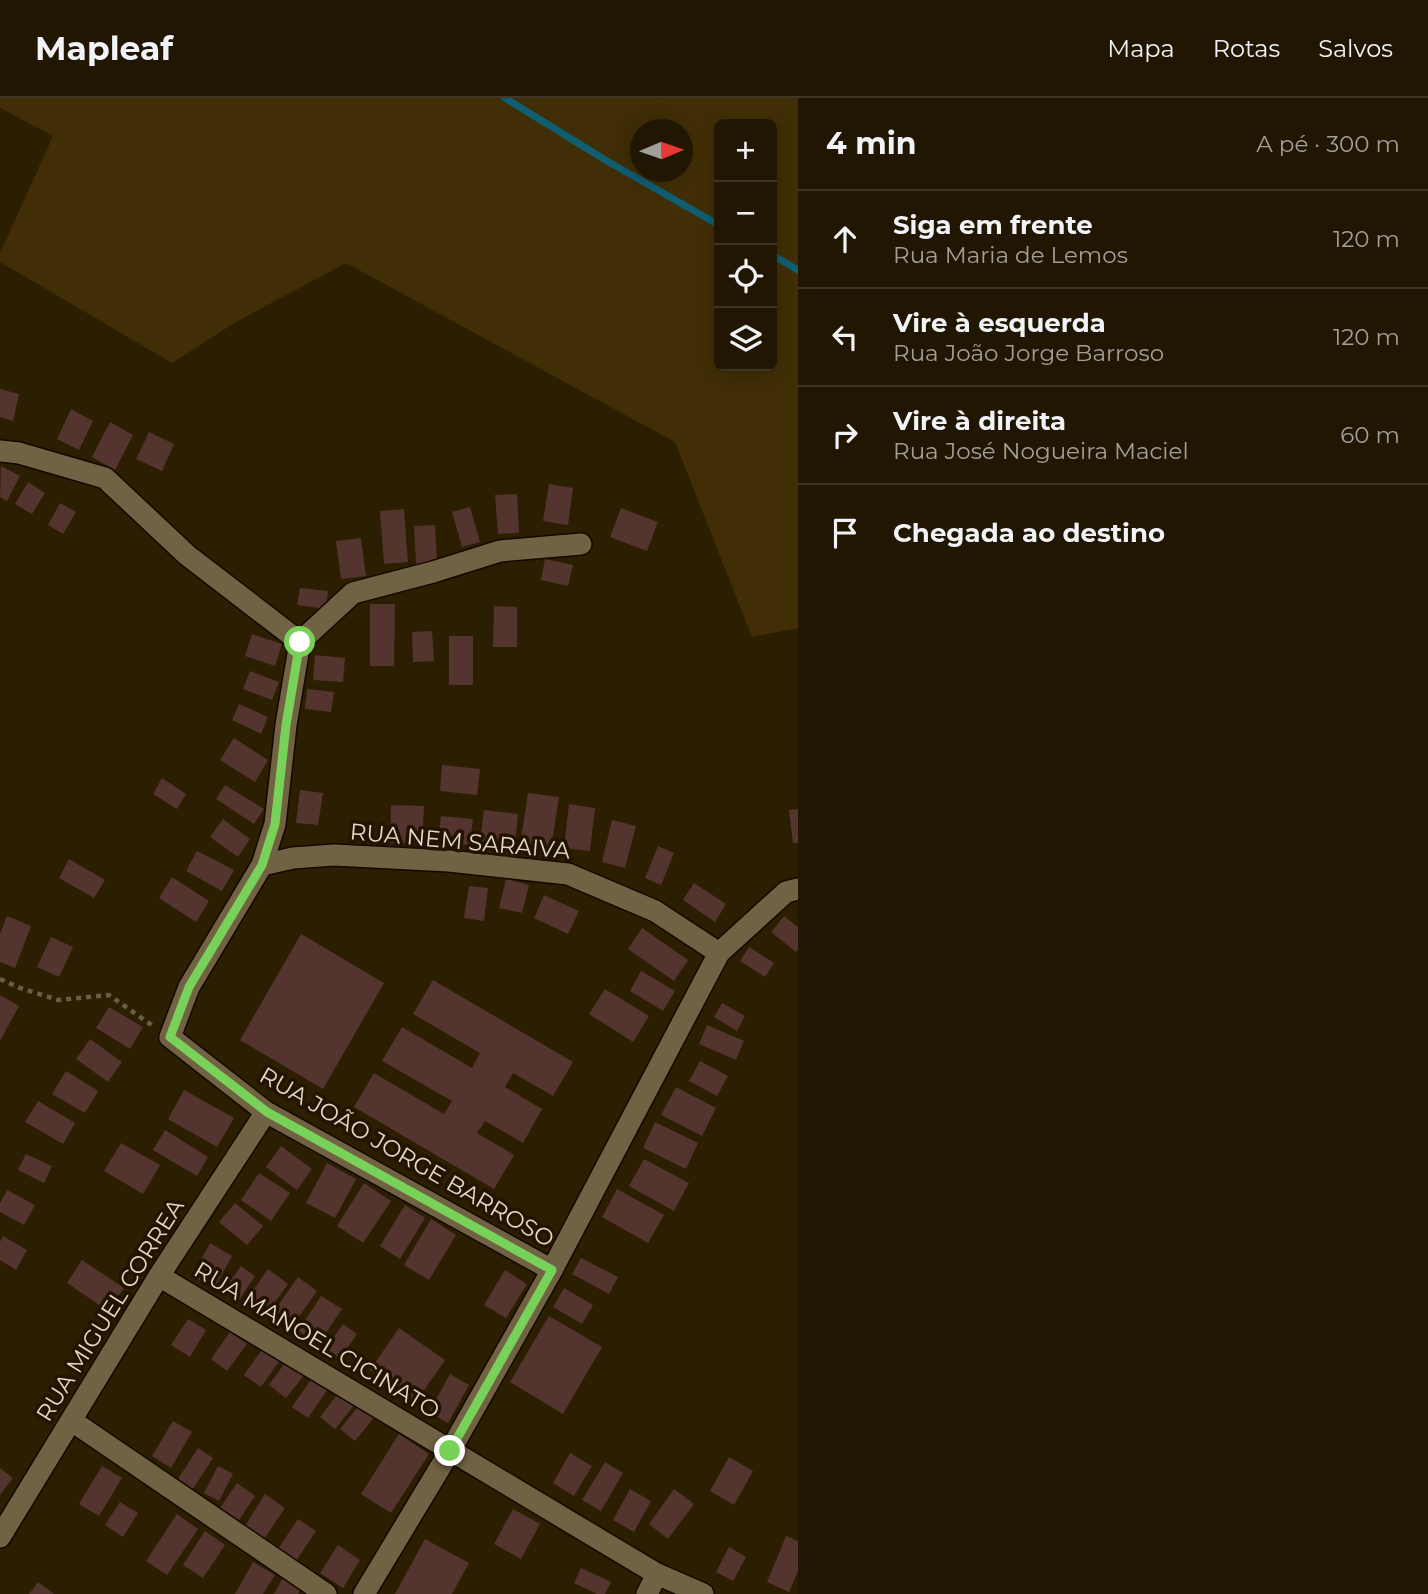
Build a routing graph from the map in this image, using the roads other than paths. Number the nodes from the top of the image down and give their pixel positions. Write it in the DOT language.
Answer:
graph roads {
  1 [pos="0,451"];
  2 [pos="581,544"];
  3 [pos="300,642"];
  4 [pos="262,865"];
  5 [pos="798,889"];
  6 [pos="719,953"];
  7 [pos="267,1112"];
  8 [pos="552,1270"];
  9 [pos="159,1276"];
  10 [pos="72,1421"];
  11 [pos="450,1451"];
  12 [pos="0,1537"];
  13 [pos="657,1574"];
  14 [pos="326,1594"];
  15 [pos="364,1594"];
  16 [pos="647,1594"];
  17 [pos="703,1594"];
  1 -- 3 [label="street"];
  2 -- 3 [label="street"];
  3 -- 4 [label="street"];
  4 -- 6 [label="street, RUA NEM SARAIVA"];
  4 -- 7 [label="street, RUA JOÃO JORGE BARROSO"];
  5 -- 6 [label="street"];
  6 -- 8 [label="street"];
  7 -- 8 [label="street, RUA JOÃO JORGE BARROSO"];
  7 -- 9 [label="street, RUA MIGUEL CORREA"];
  8 -- 11 [label="street"];
  9 -- 10 [label="street, RUA MIGUEL CORREA"];
  9 -- 11 [label="street, RUA MANOEL CICINATO"];
  10 -- 12 [label="street, RUA MIGUEL CORREA"];
  10 -- 14 [label="street"];
  11 -- 13 [label="street, RUA MANOEL CICINATO"];
  11 -- 15 [label="street"];
  13 -- 16 [label="street"];
  13 -- 17 [label="street, RUA MANOEL CICINATO"];
}
